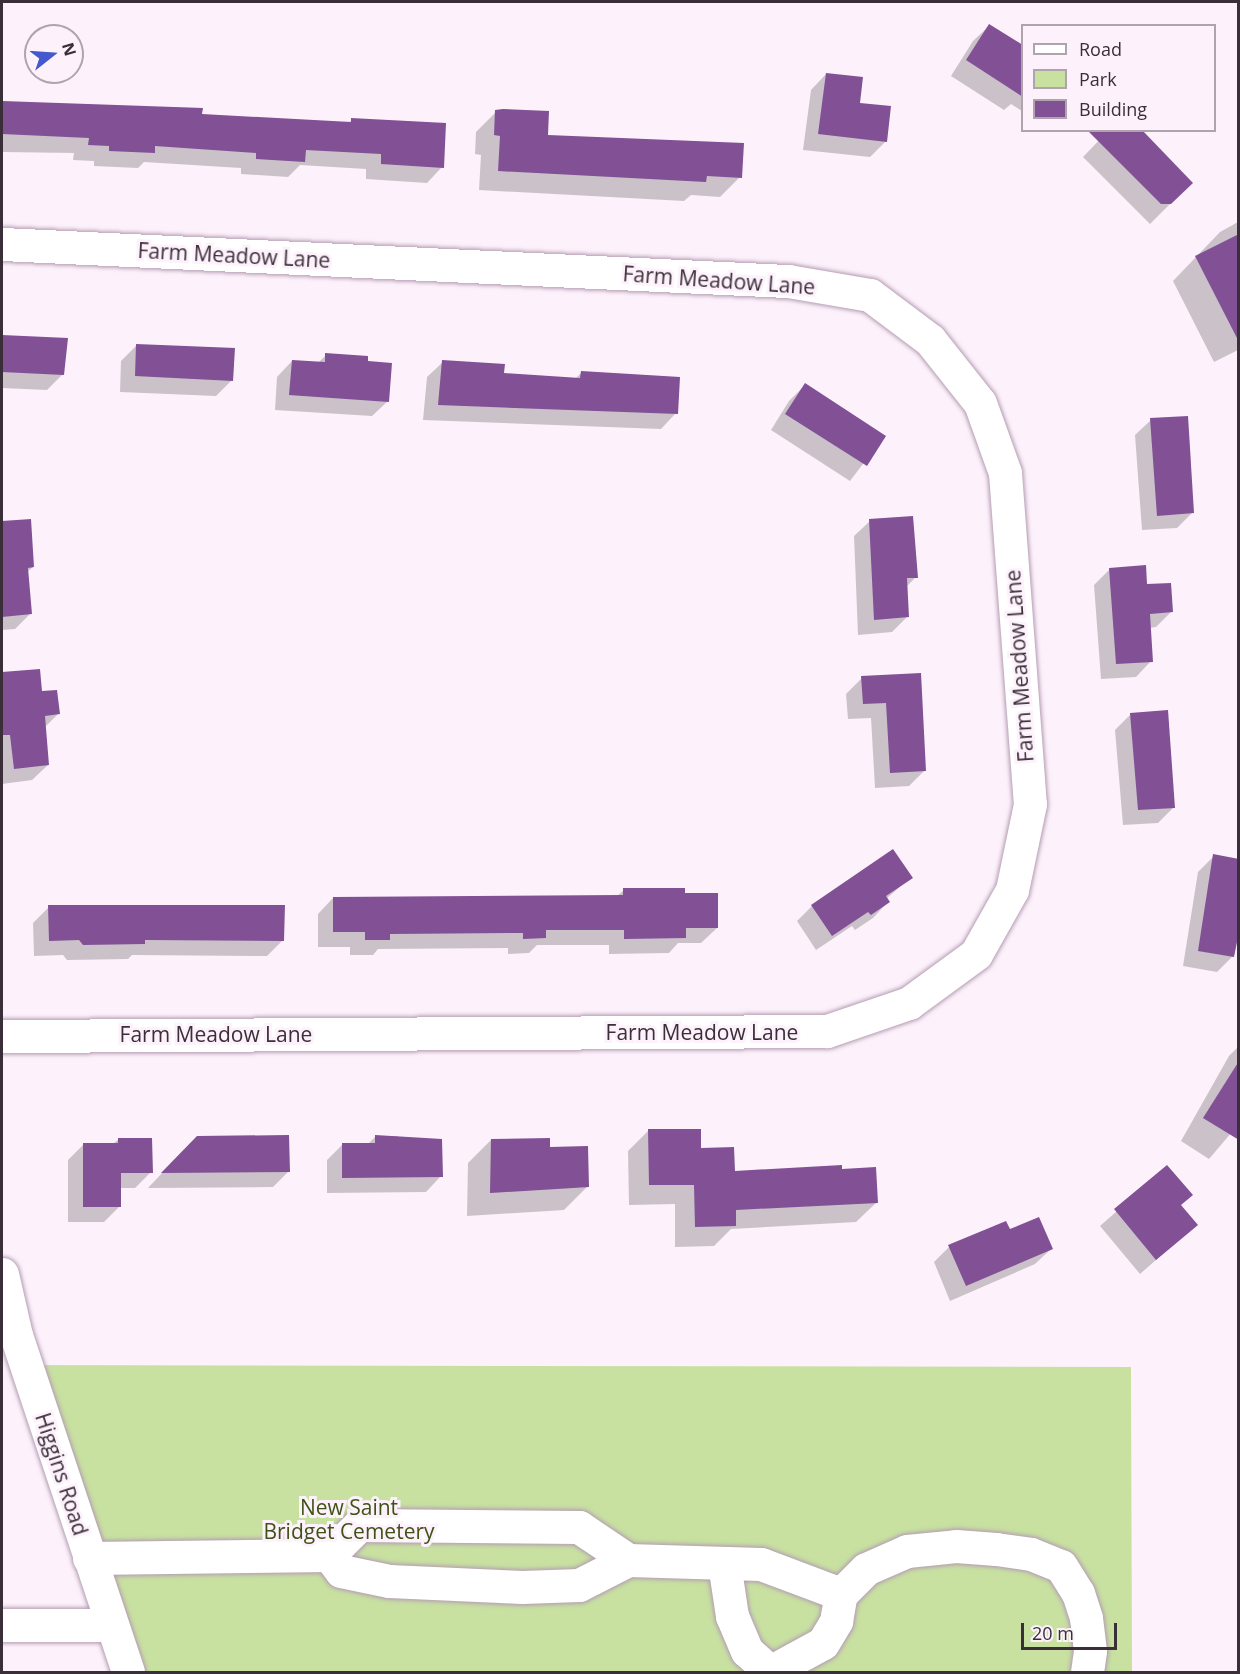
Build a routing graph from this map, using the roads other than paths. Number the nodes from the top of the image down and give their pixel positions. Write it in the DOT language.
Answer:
graph roads {
  1 [pos="2,244"];
  2 [pos="2,1036"];
  3 [pos="2,1274"];
  4 [pos="329,1556"];
  5 [pos="89,1558"];
  6 [pos="628,1560"];
  7 [pos="724,1563"];
  8 [pos="841,1594"];
  9 [pos="2,1624"];
  10 [pos="110,1625"];
  11 [pos="756,1666"];
  12 [pos="128,1672"];
  13 [pos="1087,1672"];
  1 -- 2 [label="street, Farm Meadow Lane"];
  3 -- 5 [label="street, Higgins Road"];
  4 -- 5 [label="street"];
  4 -- 6 [label="street"];
  4 -- 6 [label="street"];
  5 -- 10 [label="street, Higgins Road"];
  6 -- 7 [label="street"];
  7 -- 8 [label="street"];
  7 -- 11 [label="street"];
  8 -- 11 [label="street"];
  8 -- 13 [label="street"];
  9 -- 10 [label="street"];
  10 -- 12 [label="street, Higgins Road"];
}
